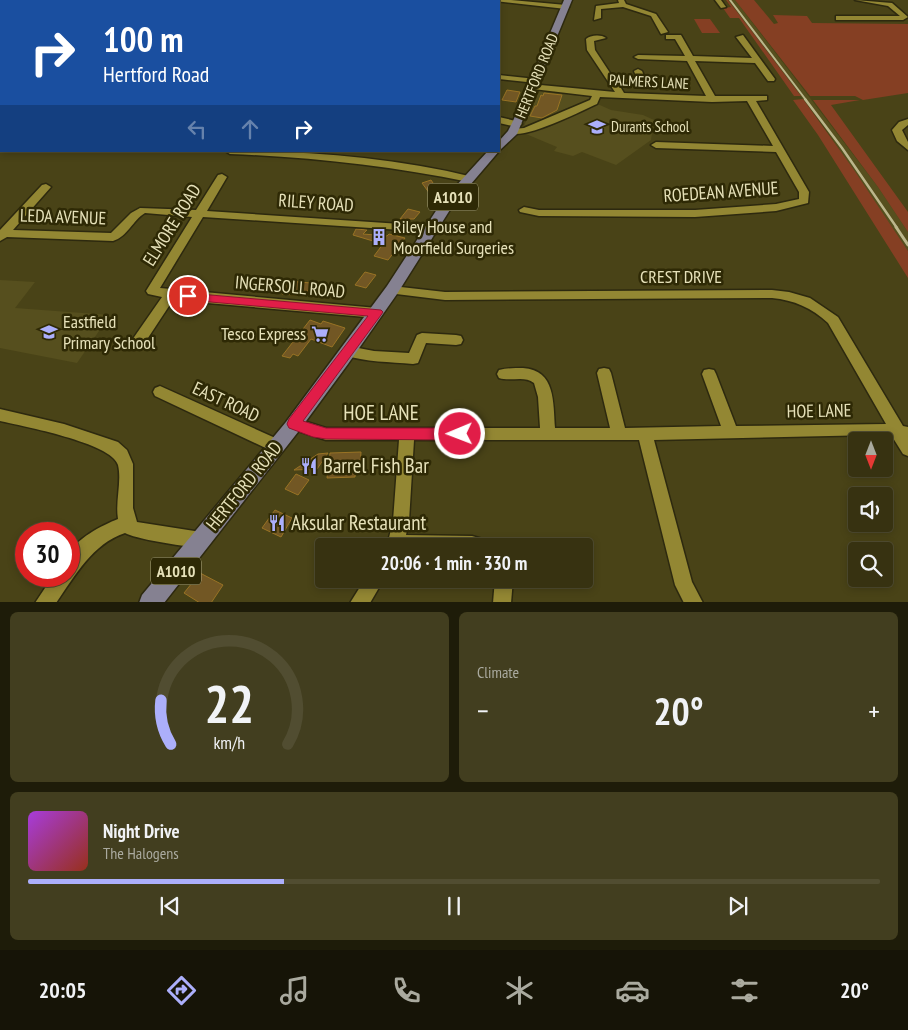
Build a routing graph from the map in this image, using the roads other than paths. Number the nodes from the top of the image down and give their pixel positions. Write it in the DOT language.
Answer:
graph roads {
  1 [pos="718,0"];
  2 [pos="858,0"];
  3 [pos="500,1"];
  4 [pos="622,3"];
  5 [pos="567,4"];
  6 [pos="723,7"];
  7 [pos="597,18"];
  8 [pos="839,18"];
  9 [pos="740,37"];
  10 [pos="602,38"];
  11 [pos="638,57"];
  12 [pos="692,60"];
  13 [pos="758,62"];
  14 [pos="638,70"];
  15 [pos="500,77"];
  16 [pos="771,79"];
  17 [pos="613,81"];
  18 [pos="534,84"];
  19 [pos="620,93"];
  20 [pos="597,94"];
  21 [pos="712,98"];
  22 [pos="750,98"];
  23 [pos="764,98"];
  24 [pos="500,120"];
  25 [pos="908,122"];
  26 [pos="515,128"];
  27 [pos="656,145"];
  28 [pos="500,147"];
  29 [pos="908,147"];
  30 [pos="780,148"];
  31 [pos="260,152"];
  32 [pos="494,152"];
  33 [pos="222,177"];
  34 [pos="469,178"];
  35 [pos="46,187"];
  36 [pos="524,210"];
  37 [pos="199,213"];
  38 [pos="431,229"];
  39 [pos="2,235"];
  40 [pos="392,290"];
  41 [pos="152,292"];
  42 [pos="170,295"];
  43 [pos="377,312"];
  44 [pos="456,340"];
  45 [pos="137,344"];
  46 [pos="348,351"];
  47 [pos="604,373"];
  48 [pos="504,374"];
  49 [pos="708,374"];
  50 [pos="160,392"];
  51 [pos="0,415"];
  52 [pos="294,424"];
  53 [pos="731,432"];
  54 [pos="548,433"];
  55 [pos="619,433"];
  56 [pos="903,433"];
  57 [pos="407,434"];
  58 [pos="645,434"];
  59 [pos="276,446"];
  60 [pos="908,449"];
  61 [pos="128,524"];
  62 [pos="397,538"];
  63 [pos="201,540"];
  64 [pos="80,555"];
  65 [pos="56,587"];
  66 [pos="369,588"];
  67 [pos="503,588"];
  68 [pos="44,602"];
  69 [pos="150,602"];
  70 [pos="359,602"];
  71 [pos="502,602"];
  72 [pos="694,602"];
  1 -- 6 [label="street"];
  2 -- 8 [label="street"];
  3 -- 5 [label="street"];
  4 -- 7 [label="street"];
  4 -- 12 [label="street"];
  5 -- 18 [label="main road, HERTFORD ROAD"];
  9 -- 13 [label="street"];
  10 -- 17 [label="street"];
  11 -- 12 [label="street"];
  12 -- 13 [label="street"];
  12 -- 21 [label="street"];
  13 -- 16 [label="street"];
  14 -- 17 [label="street"];
  15 -- 18 [label="street, PALMERS LANE"];
  17 -- 19 [label="street"];
  18 -- 20 [label="street, PALMERS LANE"];
  18 -- 26 [label="main road, HERTFORD ROAD"];
  19 -- 20 [label="street, PALMERS LANE"];
  19 -- 21 [label="street, PALMERS LANE"];
  20 -- 26 [label="street"];
  21 -- 22 [label="street, PALMERS LANE"];
  22 -- 23 [label="street, PALMERS LANE"];
  22 -- 30 [label="street, ROEDEAN AVENUE"];
  24 -- 26 [label="street"];
  25 -- 29 [label="street"];
  26 -- 28 [label="main road, HERTFORD ROAD"];
  27 -- 30 [label="street"];
  30 -- 36 [label="street, ROEDEAN AVENUE"];
  31 -- 34 [label="street"];
  32 -- 34 [label="main road, HERTFORD ROAD / A1010"];
  33 -- 37 [label="street, ELMORE ROAD"];
  34 -- 38 [label="main road, HERTFORD ROAD / A1010"];
  35 -- 39 [label="street, LEDA AVENUE"];
  37 -- 38 [label="street, RILEY ROAD"];
  37 -- 39 [label="street, LEDA AVENUE"];
  37 -- 41 [label="street, ELMORE ROAD"];
  38 -- 40 [label="main road, HERTFORD ROAD / A1010"];
  40 -- 43 [label="main road, HERTFORD ROAD / A1010"];
  40 -- 56 [label="street, CREST DRIVE"];
  41 -- 42 [label="street, INGERSOLL ROAD"];
  42 -- 43 [label="street, INGERSOLL ROAD"];
  42 -- 45 [label="street"];
  43 -- 46 [label="main road, HERTFORD ROAD / A1010"];
  44 -- 46 [label="street"];
  46 -- 52 [label="main road, HERTFORD ROAD / A1010"];
  47 -- 55 [label="street"];
  48 -- 54 [label="street"];
  49 -- 53 [label="street"];
  50 -- 59 [label="street, EAST ROAD"];
  51 -- 61 [label="street"];
  52 -- 57 [label="street, HOE LANE"];
  52 -- 59 [label="main road, HERTFORD ROAD / A1010"];
  53 -- 56 [label="street, HOE LANE"];
  53 -- 58 [label="street, HOE LANE"];
  54 -- 55 [label="street, HOE LANE"];
  54 -- 57 [label="street, HOE LANE"];
  55 -- 58 [label="street, HOE LANE"];
  56 -- 60 [label="street, CREST DRIVE"];
  57 -- 62 [label="street"];
  58 -- 72 [label="street"];
  59 -- 63 [label="main road, HERTFORD ROAD / A1010"];
  61 -- 63 [label="street"];
  61 -- 64 [label="street"];
  63 -- 69 [label="main road, HERTFORD ROAD / A1010"];
  65 -- 68 [label="street"];
  66 -- 70 [label="street"];
  67 -- 71 [label="street"];
}
